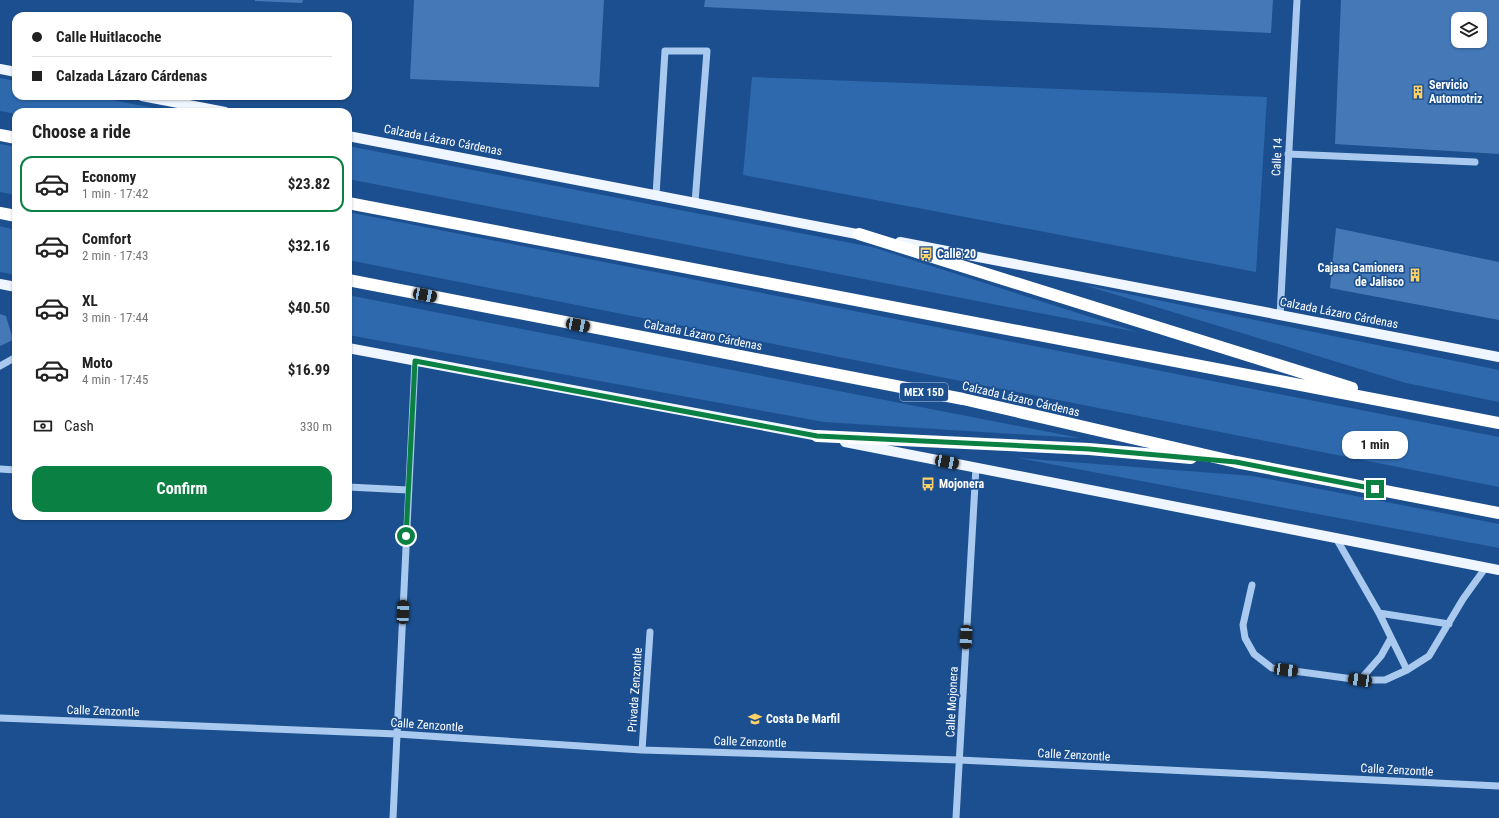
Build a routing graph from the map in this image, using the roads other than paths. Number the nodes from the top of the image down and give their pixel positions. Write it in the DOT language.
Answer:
graph roads {
  1 [pos="1297,0"];
  2 [pos="0,69"];
  3 [pos="12,71"];
  4 [pos="163,100"];
  5 [pos="204,108"];
  6 [pos="0,135"];
  7 [pos="12,137"];
  8 [pos="352,137"];
  9 [pos="1288,154"];
  10 [pos="1475,162"];
  11 [pos="656,195"];
  12 [pos="695,202"];
  13 [pos="352,204"];
  14 [pos="0,213"];
  15 [pos="12,215"];
  16 [pos="859,234"];
  17 [pos="352,281"];
  18 [pos="0,284"];
  19 [pos="12,286"];
  20 [pos="1280,316"];
  21 [pos="352,349"];
  22 [pos="1499,358"];
  23 [pos="12,359"];
  24 [pos="415,361"];
  25 [pos="0,366"];
  26 [pos="1406,405"];
  27 [pos="1499,423"];
  28 [pos="817,436"];
  29 [pos="1236,462"];
  30 [pos="976,467"];
  31 [pos="0,469"];
  32 [pos="12,470"];
  33 [pos="352,487"];
  34 [pos="408,490"];
  35 [pos="1499,513"];
  36 [pos="1336,538"];
  37 [pos="1486,567"];
  38 [pos="1499,570"];
  39 [pos="1252,585"];
  40 [pos="1379,613"];
  41 [pos="1449,624"];
  42 [pos="650,632"];
  43 [pos="1391,638"];
  44 [pos="1407,670"];
  45 [pos="1360,680"];
  46 [pos="0,718"];
  47 [pos="397,734"];
  48 [pos="642,750"];
  49 [pos="959,760"];
  50 [pos="1499,786"];
  51 [pos="393,818"];
  52 [pos="956,818"];
  1 -- 9 [label="street, Calle 14"];
  2 -- 3 [label="main road"];
  4 -- 5 [label="main road"];
  6 -- 7 [label="highway"];
  8 -- 11 [label="main road, Calzada Lázaro Cárdenas"];
  9 -- 10 [label="street"];
  9 -- 20 [label="street, Calle 14"];
  11 -- 12 [label="main road, Calzada Lázaro Cárdenas"];
  11 -- 12 [label="street"];
  12 -- 16 [label="main road, Calzada Lázaro Cárdenas"];
  13 -- 26 [label="highway"];
  14 -- 15 [label="highway"];
  16 -- 20 [label="main road, Calzada Lázaro Cárdenas"];
  16 -- 26 [label="highway"];
  17 -- 29 [label="highway, Calzada Lázaro Cárdenas / MEX 15D"];
  18 -- 19 [label="main road"];
  20 -- 22 [label="main road, Calzada Lázaro Cárdenas"];
  21 -- 24 [label="main road"];
  23 -- 25 [label="street"];
  24 -- 28 [label="main road"];
  24 -- 34 [label="street"];
  26 -- 27 [label="highway"];
  28 -- 29 [label="highway"];
  28 -- 30 [label="main road"];
  29 -- 35 [label="highway, Calzada Lázaro Cárdenas / MEX 15D"];
  30 -- 36 [label="main road"];
  30 -- 49 [label="street, Calle Mojonera"];
  31 -- 32 [label="street"];
  33 -- 34 [label="street"];
  34 -- 47 [label="street"];
  36 -- 37 [label="main road"];
  36 -- 40 [label="street"];
  37 -- 38 [label="main road"];
  37 -- 41 [label="street"];
  39 -- 45 [label="street"];
  40 -- 41 [label="street"];
  40 -- 43 [label="street"];
  41 -- 44 [label="street"];
  42 -- 48 [label="street, Privada Zenzontle"];
  43 -- 44 [label="street"];
  43 -- 45 [label="street"];
  44 -- 45 [label="street"];
  46 -- 47 [label="street, Calle Zenzontle"];
  47 -- 48 [label="street, Calle Zenzontle"];
  47 -- 51 [label="street"];
  48 -- 49 [label="street, Calle Zenzontle"];
  49 -- 50 [label="street, Calle Zenzontle"];
  49 -- 52 [label="street, Calle Mojonera"];
}
